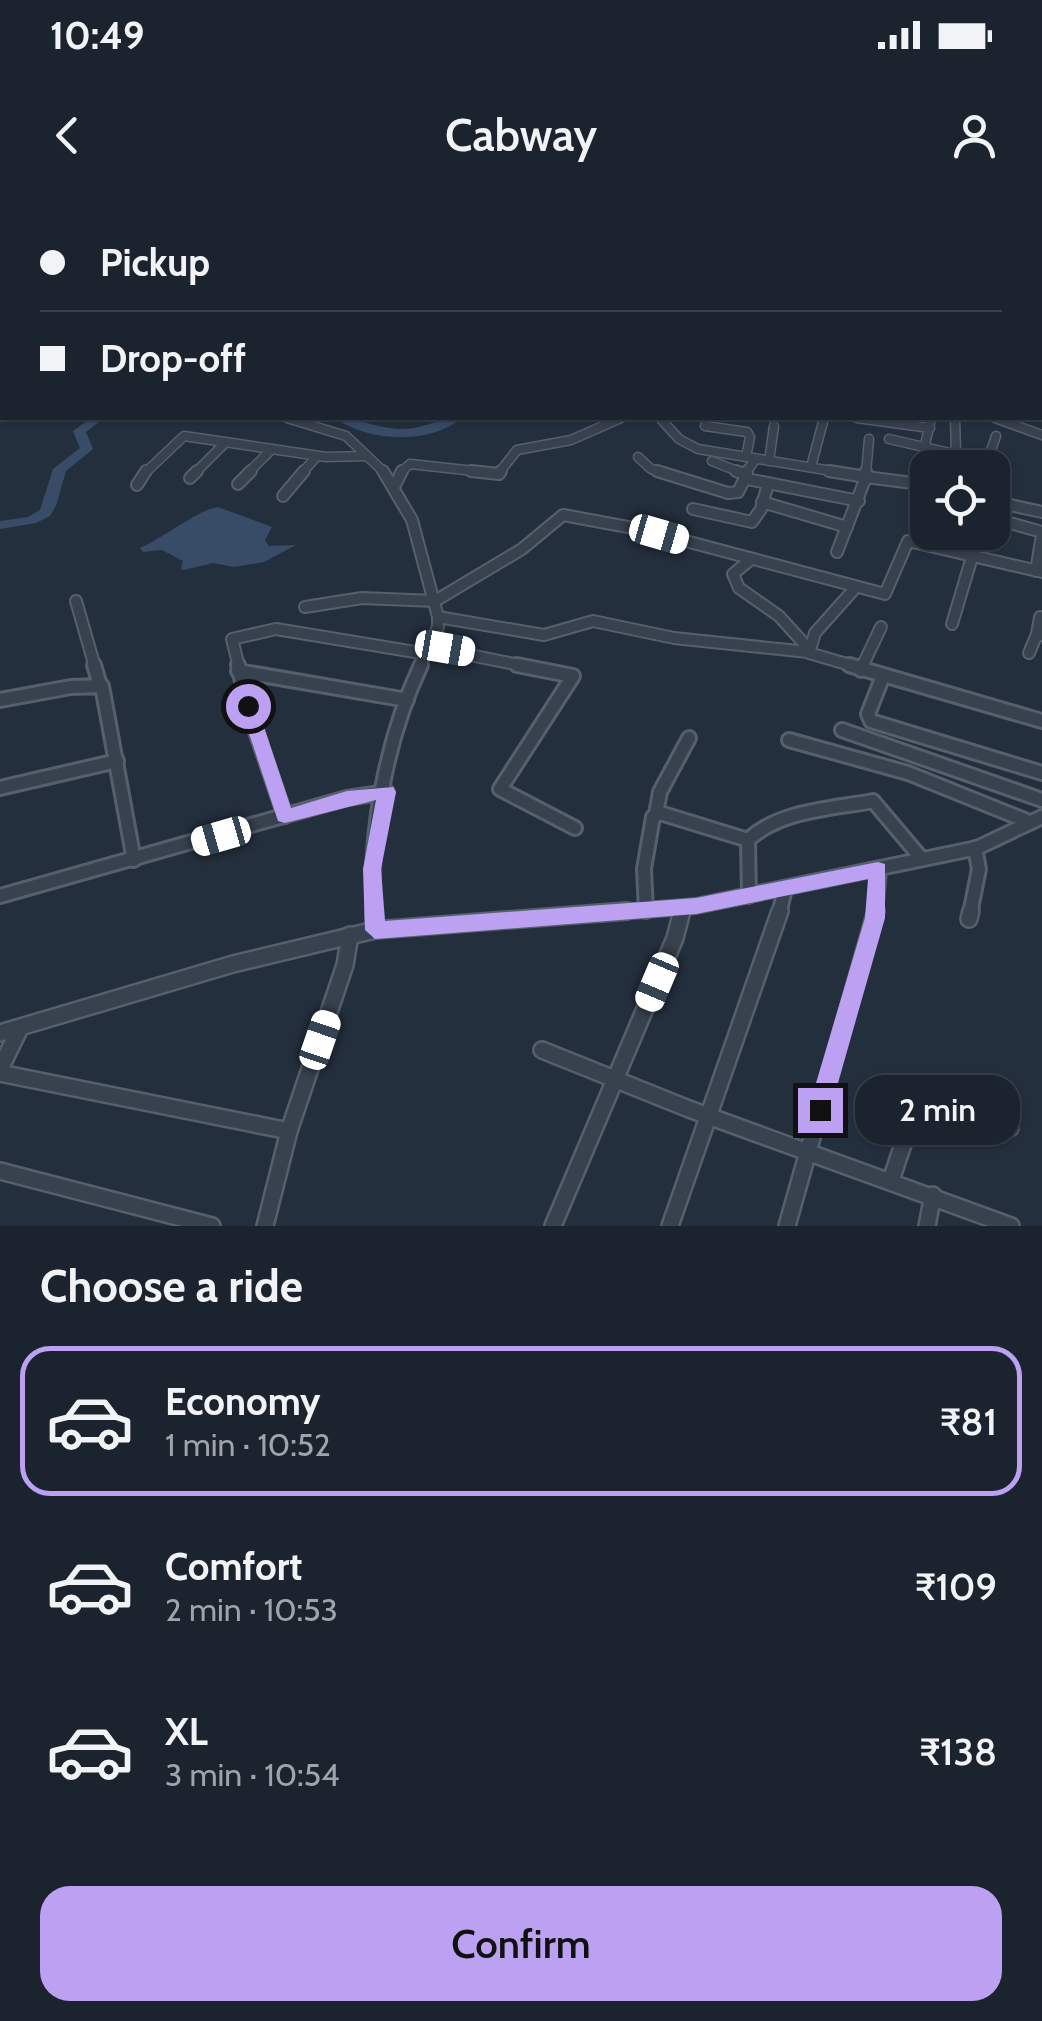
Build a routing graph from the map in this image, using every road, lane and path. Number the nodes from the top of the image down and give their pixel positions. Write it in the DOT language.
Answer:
graph roads {
  1 [pos="294,420"];
  2 [pos="618,420"];
  3 [pos="662,420"];
  4 [pos="823,420"];
  5 [pos="887,420"];
  6 [pos="954,420"];
  7 [pos="1000,420"];
  8 [pos="931,423"];
  9 [pos="706,426"];
  10 [pos="774,426"];
  11 [pos="1042,435"];
  12 [pos="996,436"];
  13 [pos="868,439"];
  14 [pos="889,439"];
  15 [pos="226,442"];
  16 [pos="926,446"];
  17 [pos="272,449"];
  18 [pos="925,450"];
  19 [pos="942,450"];
  20 [pos="957,450"];
  21 [pos="991,450"];
  22 [pos="317,456"];
  23 [pos="367,456"];
  24 [pos="638,457"];
  25 [pos="751,458"];
  26 [pos="769,460"];
  27 [pos="712,461"];
  28 [pos="811,467"];
  29 [pos="744,476"];
  30 [pos="190,478"];
  31 [pos="866,478"];
  32 [pos="910,480"];
  33 [pos="137,484"];
  34 [pos="238,484"];
  35 [pos="768,484"];
  36 [pos="395,486"];
  37 [pos="282,496"];
  38 [pos="762,502"];
  39 [pos="859,502"];
  40 [pos="1010,505"];
  41 [pos="693,509"];
  42 [pos="1042,512"];
  43 [pos="1010,523"];
  44 [pos="847,527"];
  45 [pos="1042,531"];
  46 [pos="837,552"];
  47 [pos="972,557"];
  48 [pos="750,560"];
  49 [pos="1039,572"];
  50 [pos="856,587"];
  51 [pos="76,601"];
  52 [pos="435,601"];
  53 [pos="305,607"];
  54 [pos="438,617"];
  55 [pos="1040,617"];
  56 [pos="952,624"];
  57 [pos="881,627"];
  58 [pos="1039,635"];
  59 [pos="428,650"];
  60 [pos="808,650"];
  61 [pos="1029,653"];
  62 [pos="861,670"];
  63 [pos="238,672"];
  64 [pos="883,676"];
  65 [pos="100,685"];
  66 [pos="0,700"];
  67 [pos="408,700"];
  68 [pos="1042,722"];
  69 [pos="842,730"];
  70 [pos="688,738"];
  71 [pos="789,740"];
  72 [pos="116,761"];
  73 [pos="1042,773"];
  74 [pos="0,788"];
  75 [pos="387,792"];
  76 [pos="1042,800"];
  77 [pos="656,814"];
  78 [pos="285,816"];
  79 [pos="1034,819"];
  80 [pos="575,828"];
  81 [pos="748,840"];
  82 [pos="974,848"];
  83 [pos="922,859"];
  84 [pos="134,860"];
  85 [pos="878,870"];
  86 [pos="786,889"];
  87 [pos="0,896"];
  88 [pos="749,896"];
  89 [pos="683,907"];
  90 [pos="646,912"];
  91 [pos="969,918"];
  92 [pos="375,930"];
  93 [pos="350,935"];
  94 [pos="20,1028"];
  95 [pos="0,1033"];
  96 [pos="542,1050"];
  97 [pos="0,1072"];
  98 [pos="616,1079"];
  99 [pos="710,1115"];
  100 [pos="1010,1128"];
  101 [pos="290,1131"];
  102 [pos="807,1152"];
  103 [pos="0,1170"];
  104 [pos="891,1180"];
  105 [pos="933,1195"];
  106 [pos="212,1226"];
  107 [pos="265,1226"];
  108 [pos="553,1226"];
  109 [pos="670,1226"];
  110 [pos="787,1226"];
  111 [pos="927,1226"];
  112 [pos="1011,1226"];
  1 -- 23 [label="street"];
  2 -- 36 [label="street"];
  3 -- 25 [label="street"];
  4 -- 28 [label="street"];
  5 -- 8 [label="street"];
  6 -- 20 [label="street"];
  7 -- 11 [label="street"];
  8 -- 16 [label="street"];
  9 -- 25 [label="street"];
  10 -- 26 [label="street"];
  12 -- 21 [label="street"];
  13 -- 31 [label="street"];
  14 -- 16 [label="street"];
  15 -- 17 [label="street"];
  15 -- 30 [label="street"];
  15 -- 33 [label="street"];
  16 -- 18 [label="street"];
  16 -- 19 [label="street"];
  17 -- 22 [label="street"];
  17 -- 34 [label="street"];
  22 -- 23 [label="street"];
  22 -- 37 [label="street"];
  23 -- 36 [label="street"];
  24 -- 29 [label="street"];
  25 -- 26 [label="street"];
  25 -- 29 [label="street"];
  26 -- 28 [label="street"];
  27 -- 29 [label="street"];
  28 -- 31 [label="street"];
  29 -- 35 [label="street"];
  31 -- 32 [label="street"];
  31 -- 39 [label="street"];
  35 -- 38 [label="street"];
  35 -- 39 [label="street"];
  36 -- 52 [label="street"];
  38 -- 41 [label="street"];
  38 -- 44 [label="street"];
  39 -- 44 [label="street"];
  40 -- 42 [label="street"];
  43 -- 45 [label="street"];
  44 -- 46 [label="street"];
  45 -- 49 [label="street"];
  47 -- 49 [label="street"];
  47 -- 50 [label="street"];
  47 -- 56 [label="street"];
  48 -- 50 [label="street"];
  48 -- 52 [label="street"];
  48 -- 60 [label="street"];
  50 -- 60 [label="street"];
  51 -- 65 [label="street"];
  52 -- 53 [label="street"];
  52 -- 54 [label="street"];
  54 -- 59 [label="street"];
  54 -- 60 [label="street"];
  55 -- 58 [label="street"];
  57 -- 62 [label="street"];
  58 -- 61 [label="street"];
  59 -- 63 [label="street"];
  59 -- 67 [label="street"];
  59 -- 80 [label="street"];
  60 -- 62 [label="street"];
  62 -- 64 [label="street"];
  63 -- 67 [label="street"];
  63 -- 78 [label="street"];
  64 -- 68 [label="street"];
  64 -- 73 [label="street"];
  65 -- 66 [label="street"];
  65 -- 72 [label="street"];
  67 -- 75 [label="street"];
  69 -- 76 [label="street"];
  70 -- 77 [label="street"];
  71 -- 79 [label="street"];
  72 -- 74 [label="street"];
  72 -- 84 [label="street"];
  75 -- 78 [label="street"];
  75 -- 92 [label="street"];
  77 -- 81 [label="street"];
  77 -- 90 [label="street"];
  78 -- 84 [label="street"];
  79 -- 82 [label="street"];
  81 -- 83 [label="street"];
  81 -- 88 [label="street"];
  82 -- 83 [label="street"];
  82 -- 91 [label="street"];
  83 -- 85 [label="street"];
  84 -- 87 [label="street"];
  85 -- 86 [label="street"];
  85 -- 102 [label="street"];
  86 -- 88 [label="street"];
  86 -- 99 [label="street"];
  88 -- 89 [label="street"];
  89 -- 90 [label="street"];
  89 -- 98 [label="street"];
  90 -- 92 [label="street"];
  92 -- 93 [label="street"];
  93 -- 94 [label="street"];
  93 -- 101 [label="street"];
  94 -- 95 [label="street"];
  94 -- 97 [label="street"];
  96 -- 98 [label="street"];
  97 -- 101 [label="street"];
  98 -- 99 [label="street"];
  98 -- 108 [label="street"];
  99 -- 102 [label="street"];
  99 -- 109 [label="street"];
  100 -- 104 [label="street"];
  101 -- 107 [label="street"];
  102 -- 104 [label="street"];
  102 -- 110 [label="street"];
  103 -- 106 [label="street"];
  104 -- 105 [label="street"];
  105 -- 111 [label="street"];
  105 -- 112 [label="street"];
}
